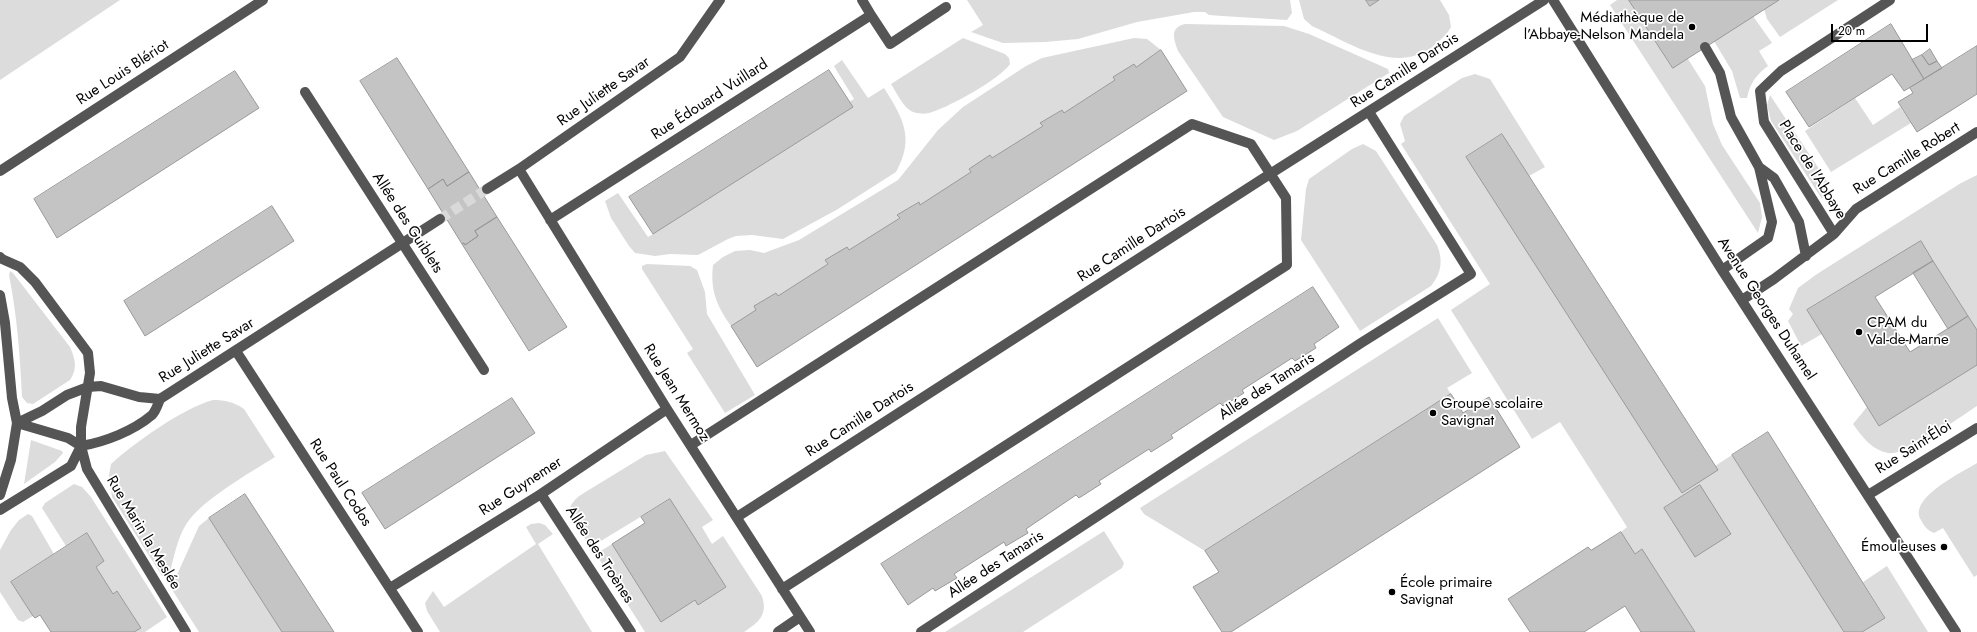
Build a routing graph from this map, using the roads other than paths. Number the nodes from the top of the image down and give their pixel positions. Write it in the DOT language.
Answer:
graph roads {
  1 [pos="262,0"];
  2 [pos="720,0"];
  3 [pos="862,0"];
  4 [pos="1544,0"];
  5 [pos="1553,0"];
  6 [pos="1890,0"];
  7 [pos="946,6"];
  8 [pos="871,15"];
  9 [pos="1705,47"];
  10 [pos="305,92"];
  11 [pos="1369,112"];
  12 [pos="1977,132"];
  13 [pos="1759,167"];
  14 [pos="519,169"];
  15 [pos="0,171"];
  16 [pos="1270,174"];
  17 [pos="487,188"];
  18 [pos="440,219"];
  19 [pos="550,220"];
  20 [pos="1834,234"];
  21 [pos="402,243"];
  22 [pos="1806,256"];
  23 [pos="1,260"];
  24 [pos="1722,270"];
  25 [pos="0,295"];
  26 [pos="1742,300"];
  27 [pos="236,351"];
  28 [pos="484,370"];
  29 [pos="88,387"];
  30 [pos="160,399"];
  31 [pos="668,409"];
  32 [pos="17,423"];
  33 [pos="1977,428"];
  34 [pos="691,445"];
  35 [pos="81,446"];
  36 [pos="541,494"];
  37 [pos="0,495"];
  38 [pos="1868,495"];
  39 [pos="0,510"];
  40 [pos="737,517"];
  41 [pos="390,588"];
  42 [pos="782,588"];
  43 [pos="800,617"];
  44 [pos="186,632"];
  45 [pos="418,632"];
  46 [pos="631,632"];
  47 [pos="778,632"];
  48 [pos="810,632"];
  49 [pos="921,632"];
  50 [pos="1956,632"];
  1 -- 15 [label="street, Rue Louis Blériot"];
  2 -- 14 [label="street, Rue Juliette Savar"];
  3 -- 8 [label="street"];
  4 -- 11 [label="street, Rue Camille Dartois"];
  5 -- 24 [label="street, Avenue Georges Duhamel"];
  6 -- 20 [label="street, Place de l'Abbaye"];
  7 -- 8 [label="street"];
  8 -- 19 [label="street, Rue Édouard Vuillard"];
  9 -- 13 [label="street"];
  10 -- 21 [label="street, Allée des Guiblets"];
  11 -- 16 [label="street, Rue Camille Dartois"];
  11 -- 49 [label="street, Allée des Tamaris"];
  12 -- 20 [label="street, Rue Camille Robert"];
  13 -- 22 [label="street"];
  13 -- 24 [label="street"];
  14 -- 17 [label="street, Rue Juliette Savar"];
  14 -- 19 [label="street, Rue Jean Mermoz"];
  16 -- 34 [label="street"];
  16 -- 40 [label="street, Rue Camille Dartois"];
  16 -- 42 [label="street"];
  18 -- 21 [label="street, Rue Juliette Savar"];
  19 -- 31 [label="street, Rue Jean Mermoz"];
  20 -- 22 [label="street, Rue Camille Robert"];
  21 -- 27 [label="street, Rue Juliette Savar"];
  21 -- 28 [label="street, Allée des Guiblets"];
  22 -- 26 [label="street, Rue Camille Robert"];
  23 -- 29 [label="street"];
  24 -- 26 [label="street, Avenue Georges Duhamel"];
  25 -- 32 [label="street"];
  26 -- 38 [label="street, Avenue Georges Duhamel"];
  27 -- 30 [label="street, Rue Juliette Savar"];
  27 -- 41 [label="street, Rue Paul Codos"];
  29 -- 30 [label="street"];
  29 -- 32 [label="street"];
  29 -- 35 [label="street"];
  30 -- 35 [label="street, Rue Juliette Savar"];
  31 -- 34 [label="street, Rue Jean Mermoz"];
  31 -- 36 [label="street, Rue Guynemer"];
  32 -- 35 [label="street"];
  32 -- 37 [label="street"];
  33 -- 38 [label="street, Rue Saint-Éloi"];
  34 -- 40 [label="street, Rue Jean Mermoz"];
  35 -- 39 [label="street"];
  35 -- 44 [label="street, Rue Marin la Meslée"];
  36 -- 41 [label="street, Rue Guynemer"];
  36 -- 46 [label="street, Allée des Troènes"];
  38 -- 50 [label="street, Avenue Georges Duhamel"];
  40 -- 42 [label="street, Rue Jean Mermoz"];
  41 -- 45 [label="street, Rue Paul Codos"];
  42 -- 43 [label="street, Rue Jean Mermoz"];
  43 -- 47 [label="street"];
  43 -- 48 [label="street, Rue Jean Mermoz"];
}
